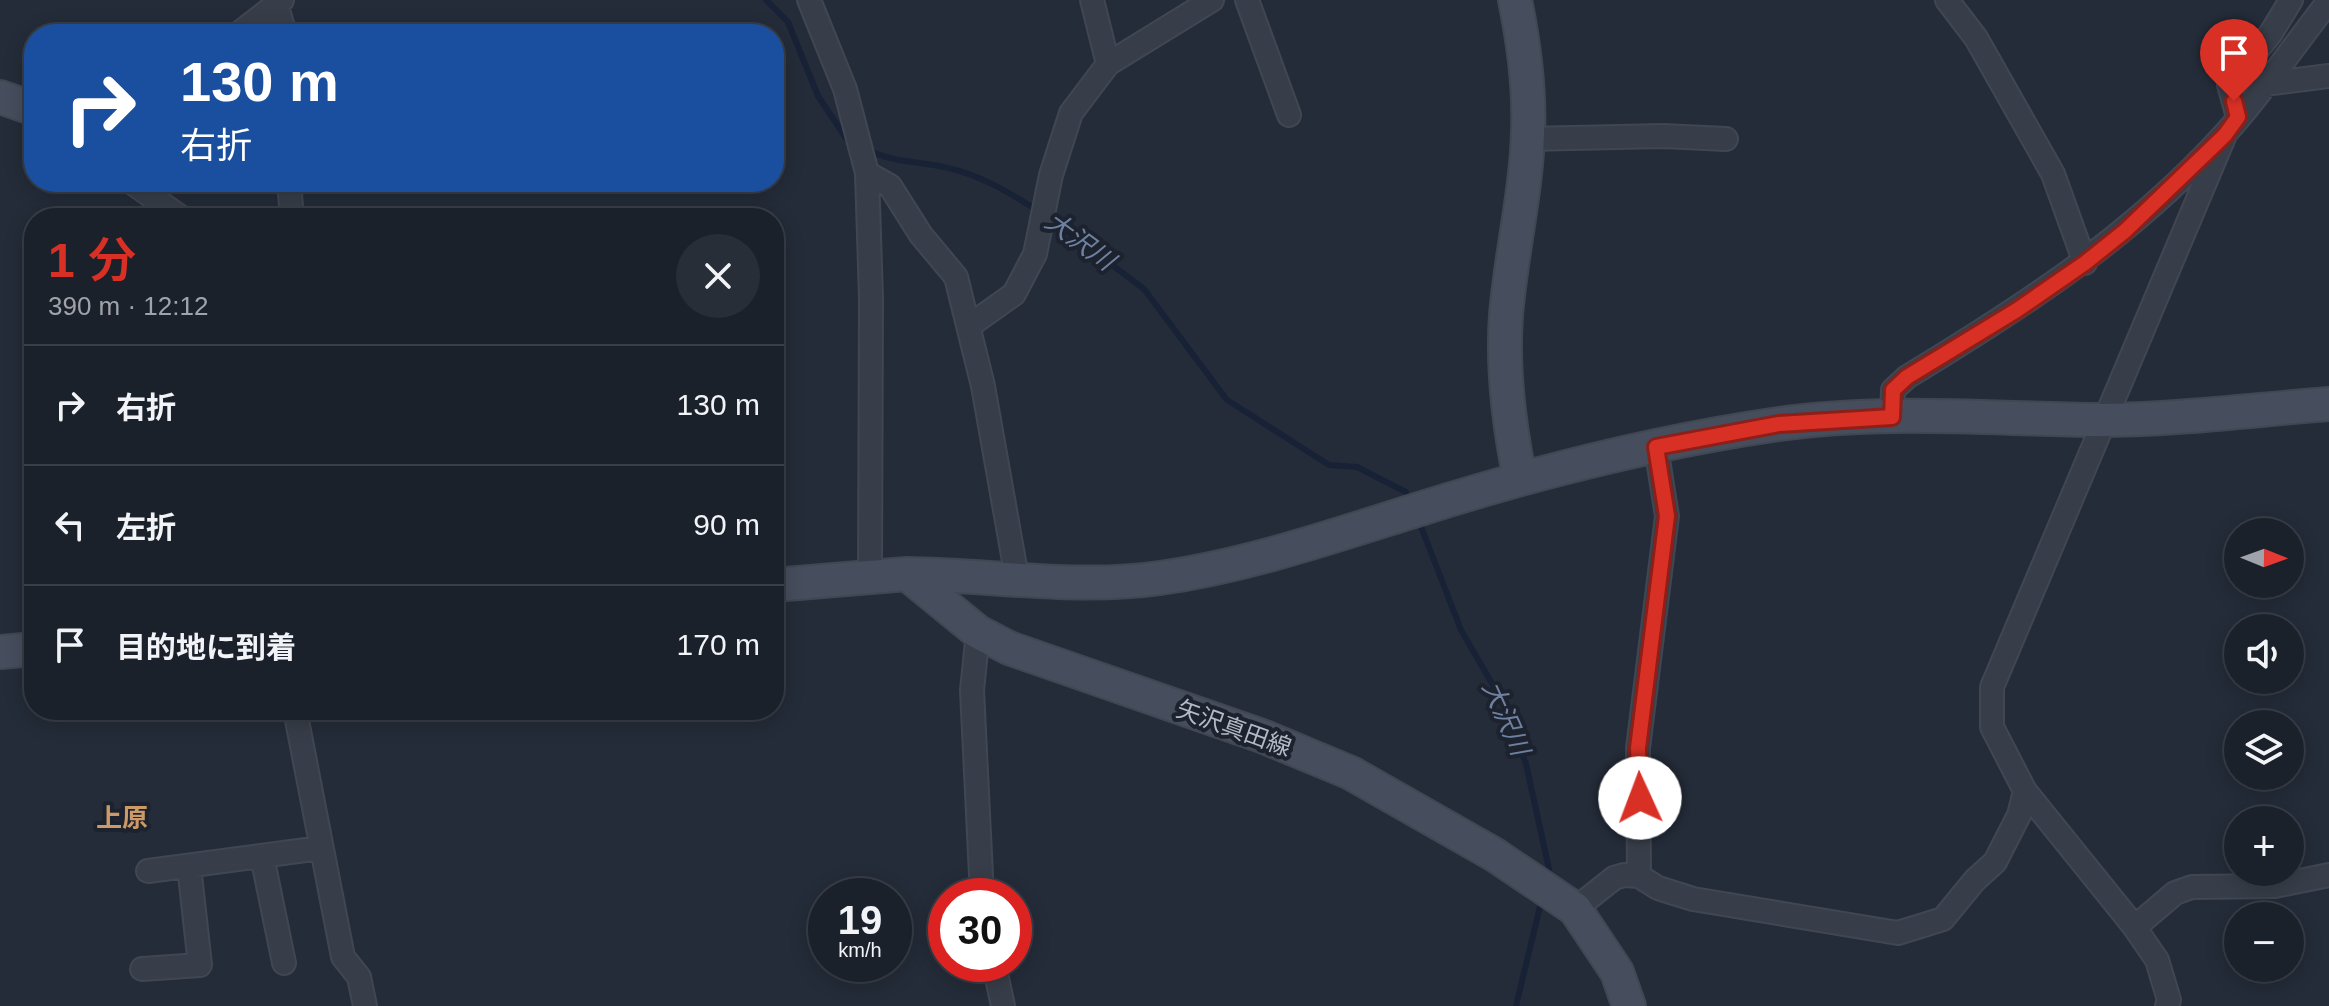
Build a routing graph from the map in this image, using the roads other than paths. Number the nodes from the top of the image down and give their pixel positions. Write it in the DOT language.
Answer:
graph roads {
  1 [pos="809,0"];
  2 [pos="1092,0"];
  3 [pos="1212,0"];
  4 [pos="1247,0"];
  5 [pos="1515,0"];
  6 [pos="1947,0"];
  7 [pos="2291,0"];
  8 [pos="278,1"];
  9 [pos="2329,1"];
  10 [pos="1174,10"];
  11 [pos="250,24"];
  12 [pos="283,24"];
  13 [pos="1108,64"];
  14 [pos="2329,76"];
  15 [pos="2264,84"];
  16 [pos="1289,115"];
  17 [pos="2231,126"];
  18 [pos="1528,139"];
  19 [pos="1726,139"];
  20 [pos="867,173"];
  21 [pos="145,192"];
  22 [pos="168,208"];
  23 [pos="2085,263"];
  24 [pos="969,326"];
  25 [pos="2329,404"];
  26 [pos="1892,417"];
  27 [pos="2103,420"];
  28 [pos="1656,447"];
  29 [pos="1520,479"];
  30 [pos="907,574"];
  31 [pos="870,575"];
  32 [pos="1017,578"];
  33 [pos="784,584"];
  34 [pos="978,632"];
  35 [pos="24,650"];
  36 [pos="0,652"];
  37 [pos="297,720"];
  38 [pos="2025,791"];
  39 [pos="321,848"];
  40 [pos="262,856"];
  41 [pos="189,866"];
  42 [pos="148,871"];
  43 [pos="2329,875"];
  44 [pos="1639,876"];
  45 [pos="981,878"];
  46 [pos="1575,909"];
  47 [pos="2135,927"];
  48 [pos="284,963"];
  49 [pos="142,969"];
  50 [pos="998,982"];
  51 [pos="365,1006"];
  52 [pos="1003,1006"];
  53 [pos="1629,1006"];
  54 [pos="2167,1006"];
  1 -- 20 [label="street"];
  2 -- 13 [label="street"];
  3 -- 10 [label="street"];
  4 -- 16 [label="street"];
  5 -- 18 [label="street"];
  6 -- 23 [label="street"];
  7 -- 17 [label="street"];
  8 -- 11 [label="street"];
  8 -- 12 [label="street"];
  9 -- 15 [label="street"];
  10 -- 13 [label="street"];
  13 -- 24 [label="street"];
  14 -- 15 [label="street"];
  15 -- 17 [label="street"];
  17 -- 23 [label="street"];
  17 -- 27 [label="street"];
  18 -- 19 [label="street"];
  18 -- 29 [label="street"];
  20 -- 24 [label="street"];
  20 -- 31 [label="street"];
  21 -- 22 [label="street"];
  23 -- 26 [label="street"];
  24 -- 32 [label="street"];
  25 -- 27 [label="street"];
  26 -- 27 [label="street"];
  26 -- 28 [label="street"];
  27 -- 38 [label="street"];
  28 -- 29 [label="street"];
  28 -- 44 [label="street"];
  29 -- 32 [label="street"];
  30 -- 31 [label="street"];
  30 -- 32 [label="street"];
  30 -- 34 [label="street, 矢沢真田線"];
  31 -- 33 [label="street"];
  34 -- 45 [label="street"];
  34 -- 46 [label="street, 矢沢真田線"];
  35 -- 36 [label="street"];
  37 -- 39 [label="street"];
  38 -- 44 [label="street"];
  38 -- 47 [label="street"];
  39 -- 40 [label="street"];
  39 -- 51 [label="street"];
  40 -- 41 [label="street"];
  40 -- 48 [label="street"];
  41 -- 42 [label="street"];
  41 -- 49 [label="street"];
  43 -- 47 [label="street"];
  44 -- 46 [label="street"];
  46 -- 53 [label="street, 矢沢真田線"];
  47 -- 54 [label="street"];
  50 -- 52 [label="street"];
}
